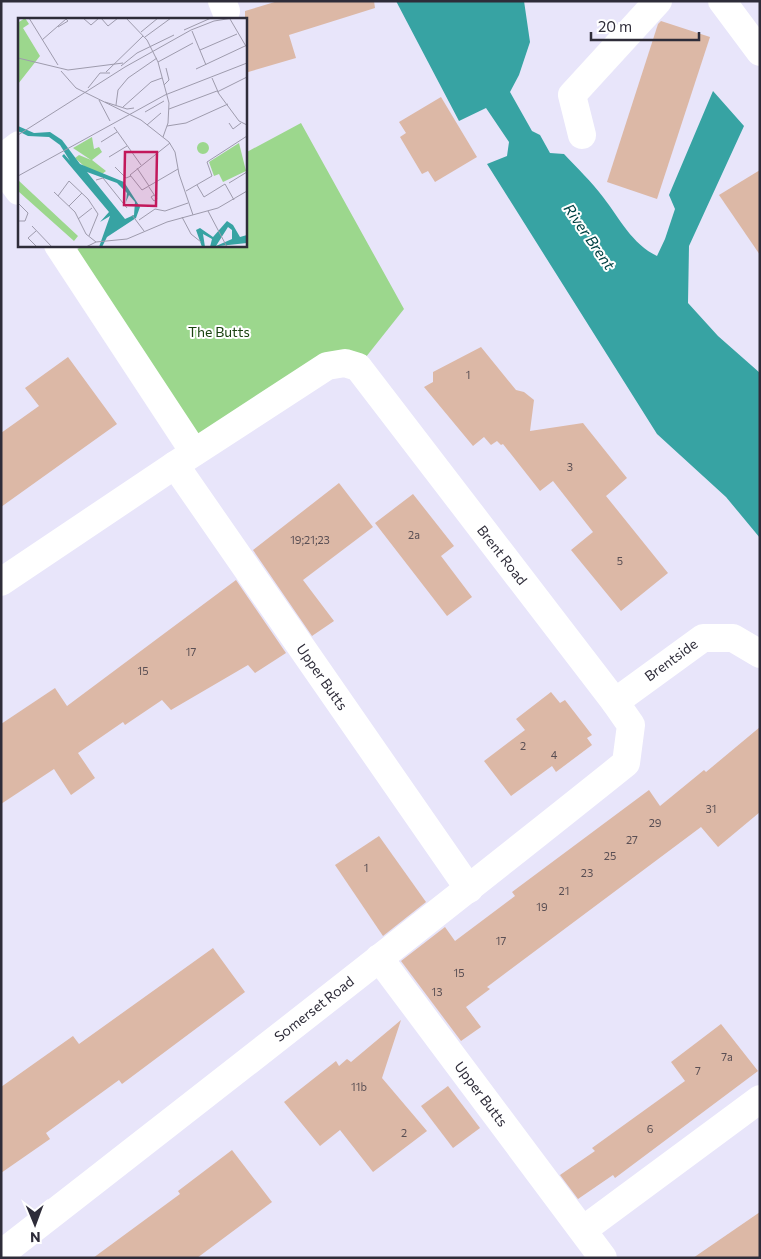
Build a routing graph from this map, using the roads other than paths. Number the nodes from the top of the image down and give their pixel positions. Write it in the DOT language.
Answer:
graph roads {
  1 [pos="658,1"];
  2 [pos="722,1"];
  3 [pos="760,52"];
  4 [pos="582,134"];
  5 [pos="18,146"];
  6 [pos="1,159"];
  7 [pos="1,167"];
  8 [pos="18,190"];
  9 [pos="69,249"];
  10 [pos="184,459"];
  11 [pos="1,582"];
  12 [pos="760,654"];
  13 [pos="615,702"];
  14 [pos="626,763"];
  15 [pos="469,889"];
  16 [pos="378,958"];
  17 [pos="760,1099"];
  18 [pos="583,1230"];
  19 [pos="1,1254"];
  20 [pos="603,1258"];
  1 -- 4 [label="street"];
  2 -- 3 [label="street"];
  5 -- 6 [label="street"];
  7 -- 8 [label="street"];
  9 -- 10 [label="street"];
  10 -- 11 [label="street"];
  10 -- 13 [label="street, Brent Road"];
  10 -- 15 [label="street, Upper Butts"];
  12 -- 13 [label="street, Brentside"];
  13 -- 14 [label="street, Brent Road"];
  14 -- 15 [label="street, Somerset Road"];
  15 -- 16 [label="street, Somerset Road"];
  16 -- 18 [label="street, Upper Butts"];
  16 -- 19 [label="street, Somerset Road"];
  17 -- 18 [label="street"];
  18 -- 20 [label="street, Upper Butts"];
}
